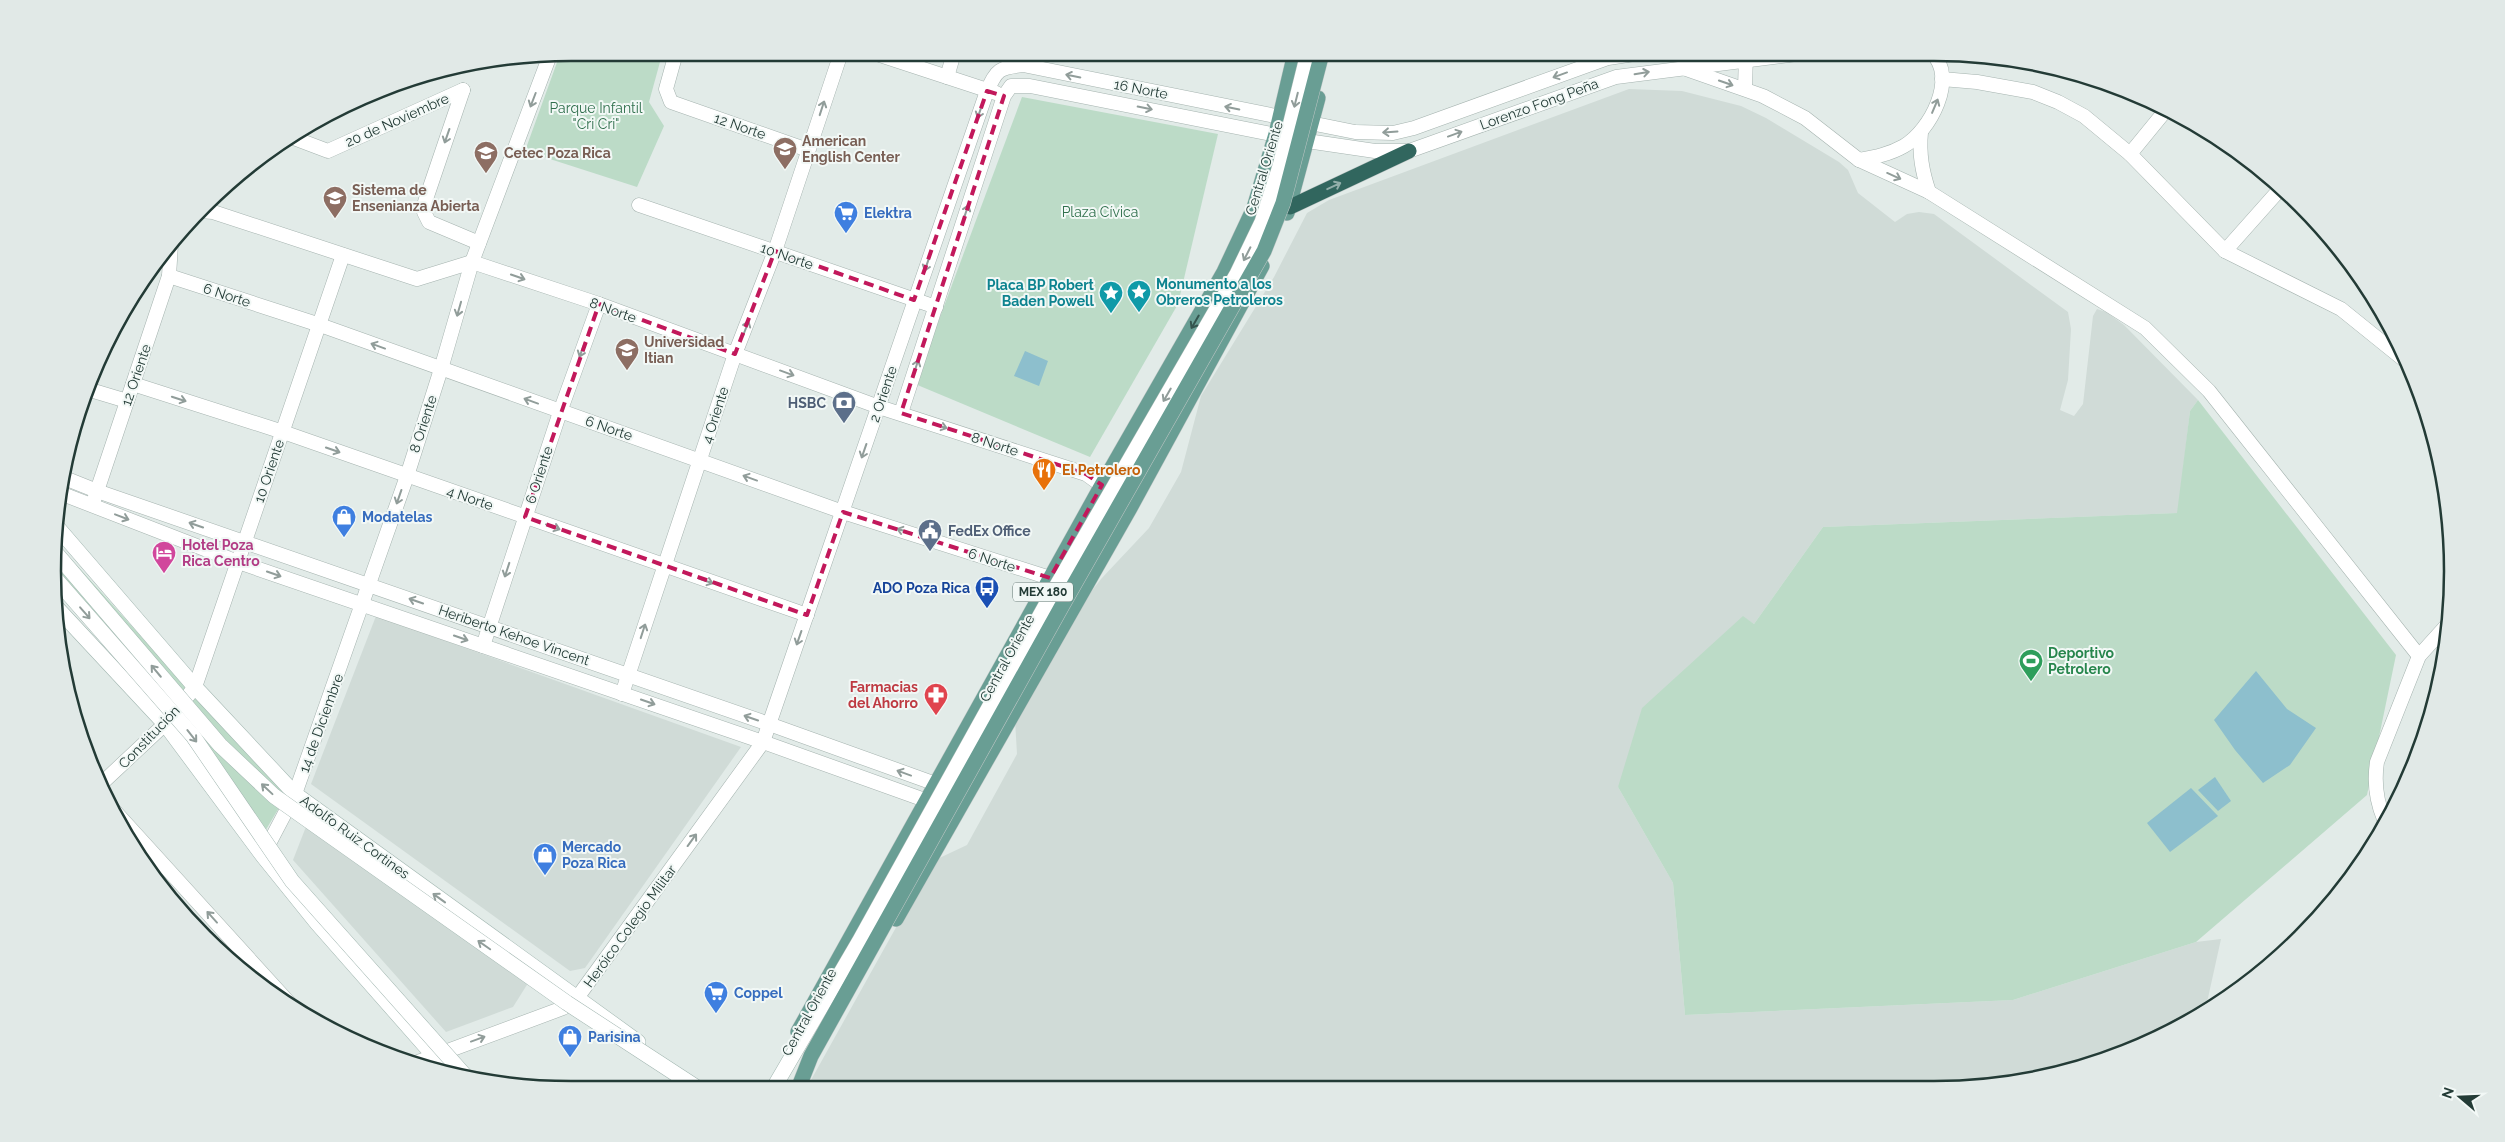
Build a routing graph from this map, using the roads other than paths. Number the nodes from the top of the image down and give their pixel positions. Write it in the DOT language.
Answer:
graph roads {
  1 [pos="671,61"];
  2 [pos="838,61"];
  3 [pos="900,61"];
  4 [pos="951,61"];
  5 [pos="1293,61"];
  6 [pos="1306,61"];
  7 [pos="1320,61"];
  8 [pos="1327,61"];
  9 [pos="1600,61"];
  10 [pos="1609,61"];
  11 [pos="1717,61"];
  12 [pos="1747,61"];
  13 [pos="1937,61"];
  14 [pos="547,62"];
  15 [pos="1680,67"];
  16 [pos="1001,68"];
  17 [pos="947,77"];
  18 [pos="1616,77"];
  19 [pos="1942,79"];
  20 [pos="1124,86"];
  21 [pos="1744,89"];
  22 [pos="987,91"];
  23 [pos="1008,91"];
  24 [pos="1120,104"];
  25 [pos="2162,115"];
  26 [pos="1280,118"];
  27 [pos="1311,125"];
  28 [pos="1921,132"];
  29 [pos="1276,134"];
  30 [pos="299,140"];
  31 [pos="1307,141"];
  32 [pos="808,150"];
  33 [pos="1409,151"];
  34 [pos="2130,154"];
  35 [pos="1860,160"];
  36 [pos="1929,192"];
  37 [pos="2276,194"];
  38 [pos="639,204"];
  39 [pos="1290,207"];
  40 [pos="210,212"];
  41 [pos="479,243"];
  42 [pos="775,251"];
  43 [pos="2225,251"];
  44 [pos="343,255"];
  45 [pos="170,258"];
  46 [pos="472,262"];
  47 [pos="168,276"];
  48 [pos="914,300"];
  49 [pos="599,304"];
  50 [pos="936,307"];
  51 [pos="320,325"];
  52 [pos="2393,351"];
  53 [pos="736,354"];
  54 [pos="441,369"];
  55 [pos="133,384"];
  56 [pos="94,391"];
  57 [pos="127,401"];
  58 [pos="879,407"];
  59 [pos="560,412"];
  60 [pos="901,414"];
  61 [pos="283,432"];
  62 [pos="700,460"];
  63 [pos="407,476"];
  64 [pos="70,480"];
  65 [pos="1102,485"];
  66 [pos="97,491"];
  67 [pos="67,496"];
  68 [pos="91,505"];
  69 [pos="1130,508"];
  70 [pos="843,512"];
  71 [pos="525,517"];
  72 [pos="63,533"];
  73 [pos="245,542"];
  74 [pos="61,560"];
  75 [pos="238,562"];
  76 [pos="664,567"];
  77 [pos="1050,578"];
  78 [pos="369,585"];
  79 [pos="61,586"];
  80 [pos="363,604"];
  81 [pos="807,614"];
  82 [pos="63,615"];
  83 [pos="489,626"];
  84 [pos="2439,636"];
  85 [pos="483,646"];
  86 [pos="2419,656"];
  87 [pos="629,675"];
  88 [pos="195,687"];
  89 [pos="622,694"];
  90 [pos="164,724"];
  91 [pos="769,724"];
  92 [pos="762,742"];
  93 [pos="106,779"];
  94 [pos="937,785"];
  95 [pos="295,794"];
  96 [pos="966,795"];
  97 [pos="928,802"];
  98 [pos="956,812"];
  99 [pos="2382,813"];
  100 [pos="134,832"];
  101 [pos="263,856"];
  102 [pos="267,979"];
  103 [pos="577,998"];
  104 [pos="432,1055"];
  105 [pos="424,1059"];
  106 [pos="440,1063"];
  107 [pos="458,1068"];
  108 [pos="687,1081"];
  109 [pos="695,1081"];
  110 [pos="771,1081"];
  111 [pos="778,1081"];
  112 [pos="797,1081"];
  113 [pos="801,1081"];
  1 -- 32 [label="street, 12 Norte"];
  32 -- 2 [label="street, 4 Oriente, one-way"];
  3 -- 17 [label="street, 16 Norte"];
  4 -- 17 [label="street"];
  5 -- 26 [label="main road, Central Oriente / MEX 180"];
  6 -- 111 [label="main road, one-way, bridge"];
  7 -- 113 [label="main road, bridge"];
  8 -- 27 [label="main road, Central Oriente / MEX 180"];
  9 -- 27 [label="street, Lorenzo Fong Peña, one-way"];
  10 -- 18 [label="street"];
  11 -- 15 [label="street, Lorenzo Fong Peña"];
  12 -- 21 [label="street"];
  13 -- 19 [label="street"];
  14 -- 41 [label="street, 8 Oriente, one-way"];
  18 -- 15 [label="street, Lorenzo Fong Peña, one-way"];
  15 -- 21 [label="street, one-way"];
  20 -- 16 [label="street, 16 Norte, one-way"];
  16 -- 22 [label="street, 2 Oriente"];
  17 -- 22 [label="street, 16 Norte"];
  33 -- 18 [label="street, Lorenzo Fong Peña, one-way"];
  28 -- 19 [label="street, one-way"];
  19 -- 34 [label="street"];
  20 -- 24 [label="street"];
  26 -- 20 [label="street, 16 Norte, one-way"];
  21 -- 35 [label="street"];
  22 -- 23 [label="street, 16 Norte"];
  22 -- 48 [label="street, 2 Oriente, one-way"];
  23 -- 24 [label="street, 16 Norte"];
  50 -- 23 [label="street, 2 Oriente, one-way"];
  24 -- 29 [label="street, 16 Norte, one-way"];
  25 -- 34 [label="street"];
  26 -- 27 [label="street, Lorenzo Fong Peña"];
  26 -- 29 [label="main road, Central Oriente / MEX 180"];
  27 -- 31 [label="main road, Central Oriente / MEX 180"];
  28 -- 35 [label="street"];
  28 -- 36 [label="street"];
  29 -- 31 [label="street, Lorenzo Fong Peña"];
  29 -- 65 [label="main road, Central Oriente / MEX 180, one-way"];
  30 -- 41 [label="street, 20 de Noviembre, one-way"];
  31 -- 33 [label="street, Lorenzo Fong Peña"];
  31 -- 39 [label="main road, Central Oriente / MEX 180"];
  32 -- 42 [label="street, 4 Oriente"];
  39 -- 33 [label="highway, one-way"];
  34 -- 43 [label="street"];
  35 -- 36 [label="street, one-way"];
  36 -- 86 [label="street"];
  37 -- 43 [label="street"];
  38 -- 42 [label="street, 10 Norte"];
  39 -- 69 [label="main road, Central Oriente / MEX 180"];
  40 -- 44 [label="street"];
  41 -- 46 [label="street, 8 Oriente"];
  42 -- 48 [label="street, 10 Norte"];
  53 -- 42 [label="street, 4 Oriente, one-way"];
  43 -- 52 [label="street"];
  44 -- 46 [label="street"];
  44 -- 51 [label="street, 10 Oriente"];
  45 -- 47 [label="street, 12 Oriente"];
  46 -- 49 [label="street, 8 Norte, one-way"];
  46 -- 54 [label="street, 8 Oriente, one-way"];
  47 -- 51 [label="street, 6 Norte"];
  47 -- 55 [label="street, 12 Oriente"];
  48 -- 50 [label="street, 10 Norte"];
  48 -- 58 [label="street, 2 Oriente"];
  49 -- 53 [label="street, 8 Norte"];
  49 -- 59 [label="street, 6 Oriente, one-way"];
  60 -- 50 [label="street, 2 Oriente, one-way"];
  54 -- 51 [label="street, 6 Norte, one-way"];
  51 -- 61 [label="street, 10 Oriente"];
  53 -- 58 [label="street, 8 Norte, one-way"];
  53 -- 62 [label="street, 4 Oriente"];
  59 -- 54 [label="street, 6 Norte, one-way"];
  54 -- 63 [label="street, 8 Oriente"];
  55 -- 57 [label="street, 12 Oriente"];
  55 -- 61 [label="street, 4 Norte, one-way"];
  56 -- 57 [label="street"];
  57 -- 66 [label="street, 12 Oriente"];
  58 -- 60 [label="street, 8 Norte"];
  58 -- 70 [label="street, 2 Oriente, one-way"];
  59 -- 62 [label="street, 6 Norte"];
  59 -- 71 [label="street, 6 Oriente"];
  60 -- 65 [label="street, 8 Norte, one-way"];
  61 -- 63 [label="street, 4 Norte, one-way"];
  61 -- 73 [label="street, 10 Oriente"];
  70 -- 62 [label="street, 6 Norte, one-way"];
  62 -- 76 [label="street, 4 Oriente"];
  63 -- 71 [label="street, 4 Norte"];
  63 -- 78 [label="street, 8 Oriente, one-way"];
  64 -- 66 [label="street, Heriberto Kehoe Vincent"];
  65 -- 69 [label="street, 8 Norte"];
  65 -- 77 [label="main road, Central Oriente / MEX 180"];
  66 -- 68 [label="street, 12 Oriente"];
  73 -- 66 [label="street, Heriberto Kehoe Vincent, one-way"];
  67 -- 68 [label="street, Heriberto Kehoe Vincent"];
  68 -- 75 [label="street, Heriberto Kehoe Vincent, one-way"];
  69 -- 96 [label="main road, Central Oriente / MEX 180"];
  77 -- 70 [label="street, 6 Norte, one-way"];
  70 -- 81 [label="street, 2 Oriente"];
  71 -- 76 [label="street, 4 Norte, one-way"];
  71 -- 83 [label="street, 6 Oriente, one-way"];
  72 -- 88 [label="main road, Adolfo Ruiz Cortines"];
  73 -- 75 [label="street, 10 Oriente"];
  73 -- 78 [label="street, Heriberto Kehoe Vincent"];
  108 -- 74 [label="main road, one-way, bridge"];
  75 -- 80 [label="street, Heriberto Kehoe Vincent, one-way"];
  75 -- 88 [label="street, 10 Oriente"];
  76 -- 81 [label="street, 4 Norte, one-way"];
  87 -- 76 [label="street, 4 Oriente, one-way"];
  77 -- 94 [label="main road, Central Oriente / MEX 180"];
  78 -- 80 [label="street, 14 de Diciembre"];
  83 -- 78 [label="street, Heriberto Kehoe Vincent, one-way"];
  79 -- 107 [label="main road, one-way, bridge"];
  80 -- 85 [label="street, Heriberto Kehoe Vincent, one-way"];
  80 -- 95 [label="street, 14 de Diciembre"];
  81 -- 91 [label="street, 2 Oriente, one-way"];
  82 -- 90 [label="main road"];
  83 -- 85 [label="street, 6 Oriente"];
  83 -- 87 [label="street, Heriberto Kehoe Vincent"];
  84 -- 86 [label="street"];
  85 -- 89 [label="street, Heriberto Kehoe Vincent"];
  86 -- 99 [label="street"];
  87 -- 89 [label="street, 4 Oriente"];
  91 -- 87 [label="street, Heriberto Kehoe Vincent, one-way"];
  88 -- 90 [label="street, Constitución"];
  88 -- 95 [label="main road, Adolfo Ruiz Cortines"];
  89 -- 92 [label="street, Heriberto Kehoe Vincent, one-way"];
  90 -- 93 [label="street, Constitución"];
  90 -- 101 [label="main road"];
  91 -- 92 [label="street, Heróico Colegio Militar"];
  94 -- 91 [label="street, Heriberto Kehoe Vincent, one-way"];
  92 -- 97 [label="street, Heriberto Kehoe Vincent"];
  103 -- 92 [label="street, Heróico Colegio Militar, one-way"];
  94 -- 96 [label="street, Heriberto Kehoe Vincent"];
  94 -- 97 [label="main road, Central Oriente / MEX 180"];
  95 -- 101 [label="street, 14 de Diciembre"];
  103 -- 95 [label="main road, Adolfo Ruiz Cortines, one-way"];
  96 -- 98 [label="main road, Central Oriente / MEX 180"];
  97 -- 98 [label="street, Heriberto Kehoe Vincent"];
  97 -- 110 [label="main road, Central Oriente / MEX 180"];
  98 -- 112 [label="main road, Central Oriente / MEX 180"];
  102 -- 100 [label="street, one-way"];
  101 -- 104 [label="main road"];
  104 -- 103 [label="street, Heróico Colegio Militar, one-way"];
  103 -- 109 [label="main road, Adolfo Ruiz Cortines"];
  104 -- 105 [label="street, Heróico Colegio Militar"];
  104 -- 106 [label="main road"];
}
